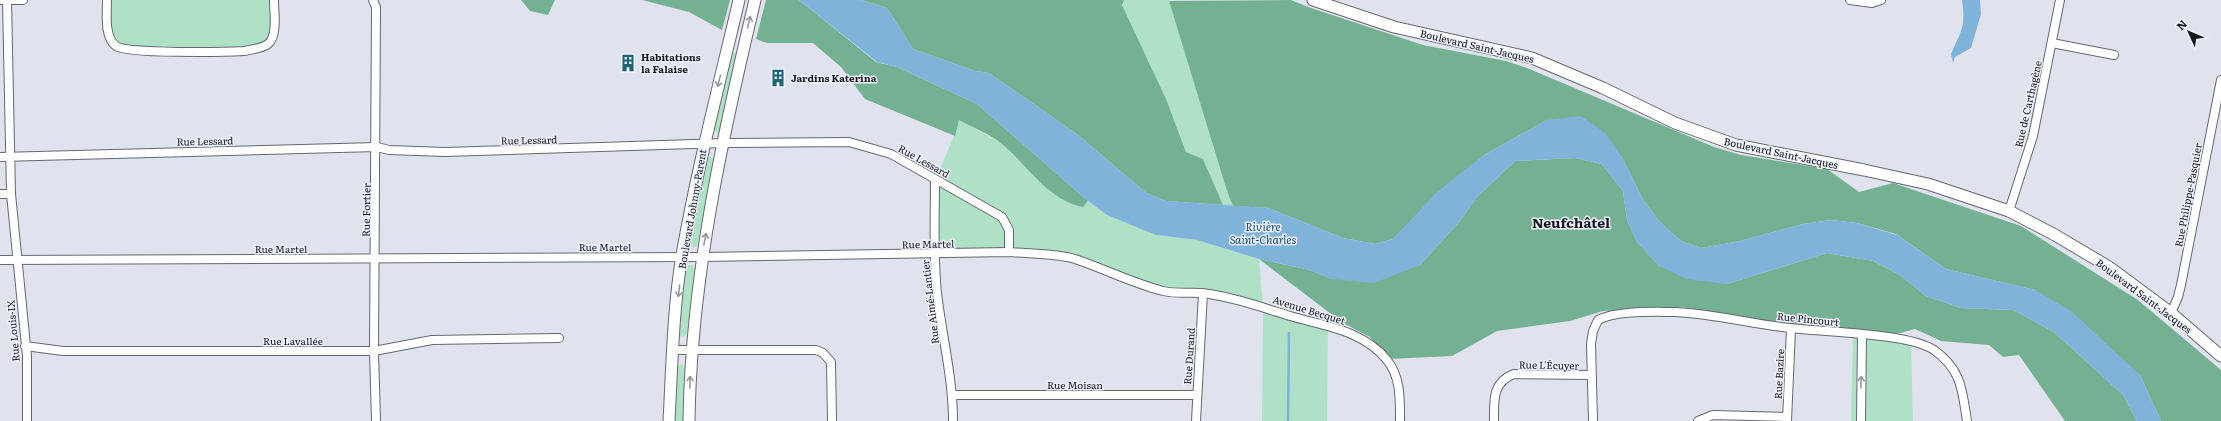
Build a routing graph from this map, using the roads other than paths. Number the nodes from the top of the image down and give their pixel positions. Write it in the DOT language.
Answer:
graph roads {
  1 [pos="0,0"];
  2 [pos="7,0"];
  3 [pos="23,0"];
  4 [pos="107,0"];
  5 [pos="274,0"];
  6 [pos="373,0"];
  7 [pos="739,0"];
  8 [pos="754,0"];
  9 [pos="1313,0"];
  10 [pos="1850,0"];
  11 [pos="1881,0"];
  12 [pos="2060,0"];
  13 [pos="1335,4"];
  14 [pos="2052,43"];
  15 [pos="2114,55"];
  16 [pos="2221,80"];
  17 [pos="724,143"];
  18 [pos="704,145"];
  19 [pos="377,147"];
  20 [pos="0,157"];
  21 [pos="10,157"];
  22 [pos="935,180"];
  23 [pos="0,194"];
  24 [pos="11,194"];
  25 [pos="2008,211"];
  26 [pos="1009,252"];
  27 [pos="935,254"];
  28 [pos="682,256"];
  29 [pos="702,257"];
  30 [pos="376,259"];
  31 [pos="0,260"];
  32 [pos="17,260"];
  33 [pos="1203,293"];
  34 [pos="2170,313"];
  35 [pos="1791,328"];
  36 [pos="1862,335"];
  37 [pos="559,338"];
  38 [pos="25,346"];
  39 [pos="673,350"];
  40 [pos="691,350"];
  41 [pos="374,351"];
  42 [pos="2221,356"];
  43 [pos="1591,375"];
  44 [pos="953,395"];
  45 [pos="1196,395"];
  46 [pos="1787,419"];
  47 [pos="27,421"];
  48 [pos="376,421"];
  49 [pos="669,421"];
  50 [pos="689,421"];
  51 [pos="832,421"];
  52 [pos="953,421"];
  53 [pos="1196,421"];
  54 [pos="1400,421"];
  55 [pos="1494,421"];
  56 [pos="1593,421"];
  57 [pos="1698,421"];
  58 [pos="1861,421"];
  59 [pos="1967,421"];
  1 -- 2 [label="street"];
  2 -- 3 [label="street"];
  2 -- 21 [label="street, Rue Louis-IX"];
  4 -- 5 [label="street"];
  6 -- 19 [label="street, Rue Fortier"];
  7 -- 18 [label="street, Boulevard Johnny-Parent, one-way"];
  17 -- 8 [label="street, Boulevard Johnny-Parent, one-way"];
  9 -- 13 [label="street, Boulevard Saint-Jacques"];
  10 -- 11 [label="street"];
  12 -- 14 [label="street, Rue de Carthagène"];
  13 -- 25 [label="street, Boulevard Saint-Jacques"];
  14 -- 15 [label="street"];
  14 -- 25 [label="street, Rue de Carthagène"];
  16 -- 34 [label="street, Rue Philippe-Pasquier"];
  17 -- 18 [label="street, Rue Lessard"];
  17 -- 22 [label="street, Rue Lessard"];
  29 -- 17 [label="street, Boulevard Johnny-Parent, one-way"];
  18 -- 19 [label="street, Rue Lessard"];
  18 -- 28 [label="street, Boulevard Johnny-Parent"];
  19 -- 21 [label="street, Rue Lessard"];
  19 -- 30 [label="street, Rue Fortier"];
  20 -- 21 [label="street, Rue Lessard"];
  21 -- 24 [label="street, Rue Louis-IX"];
  22 -- 26 [label="street, Rue Lessard"];
  22 -- 27 [label="street, Rue Aimé-Lantier"];
  23 -- 24 [label="street"];
  24 -- 32 [label="street, Rue Louis-IX"];
  25 -- 34 [label="street, Boulevard Saint-Jacques"];
  26 -- 27 [label="street, Rue Martel"];
  26 -- 33 [label="street, Rue Martel"];
  27 -- 29 [label="street, Rue Martel"];
  27 -- 44 [label="street, Rue Aimé-Lantier"];
  28 -- 29 [label="street, Rue Martel"];
  28 -- 30 [label="street, Rue Martel"];
  28 -- 39 [label="street, Boulevard Johnny-Parent, one-way"];
  29 -- 40 [label="street, Boulevard Johnny-Parent"];
  30 -- 32 [label="street, Rue Martel"];
  30 -- 41 [label="street, Rue Fortier"];
  31 -- 32 [label="street, Rue Martel"];
  32 -- 38 [label="street, Rue Louis-IX"];
  33 -- 45 [label="street, Rue Durand"];
  33 -- 54 [label="street, Avenue Becquet"];
  34 -- 42 [label="street, Boulevard Saint-Jacques"];
  35 -- 36 [label="street, Rue Pincourt"];
  35 -- 43 [label="street, Rue Pincourt"];
  35 -- 46 [label="street, Rue Bazire"];
  58 -- 36 [label="street, one-way"];
  36 -- 59 [label="street, Rue Pincourt"];
  37 -- 41 [label="street, Rue Lavallée"];
  38 -- 41 [label="street, Rue Lavallée"];
  38 -- 47 [label="street, Rue Louis-IX"];
  39 -- 40 [label="street"];
  39 -- 49 [label="street, Boulevard Johnny-Parent"];
  50 -- 40 [label="street, Boulevard Johnny-Parent, one-way"];
  40 -- 51 [label="street"];
  41 -- 48 [label="street, Rue Fortier"];
  43 -- 55 [label="street, Rue L'Écuyer"];
  43 -- 56 [label="street"];
  44 -- 45 [label="street, Rue Moisan"];
  44 -- 52 [label="street, Rue Aimé-Lantier"];
  45 -- 53 [label="street, Rue Durand"];
  46 -- 57 [label="street"];
}
